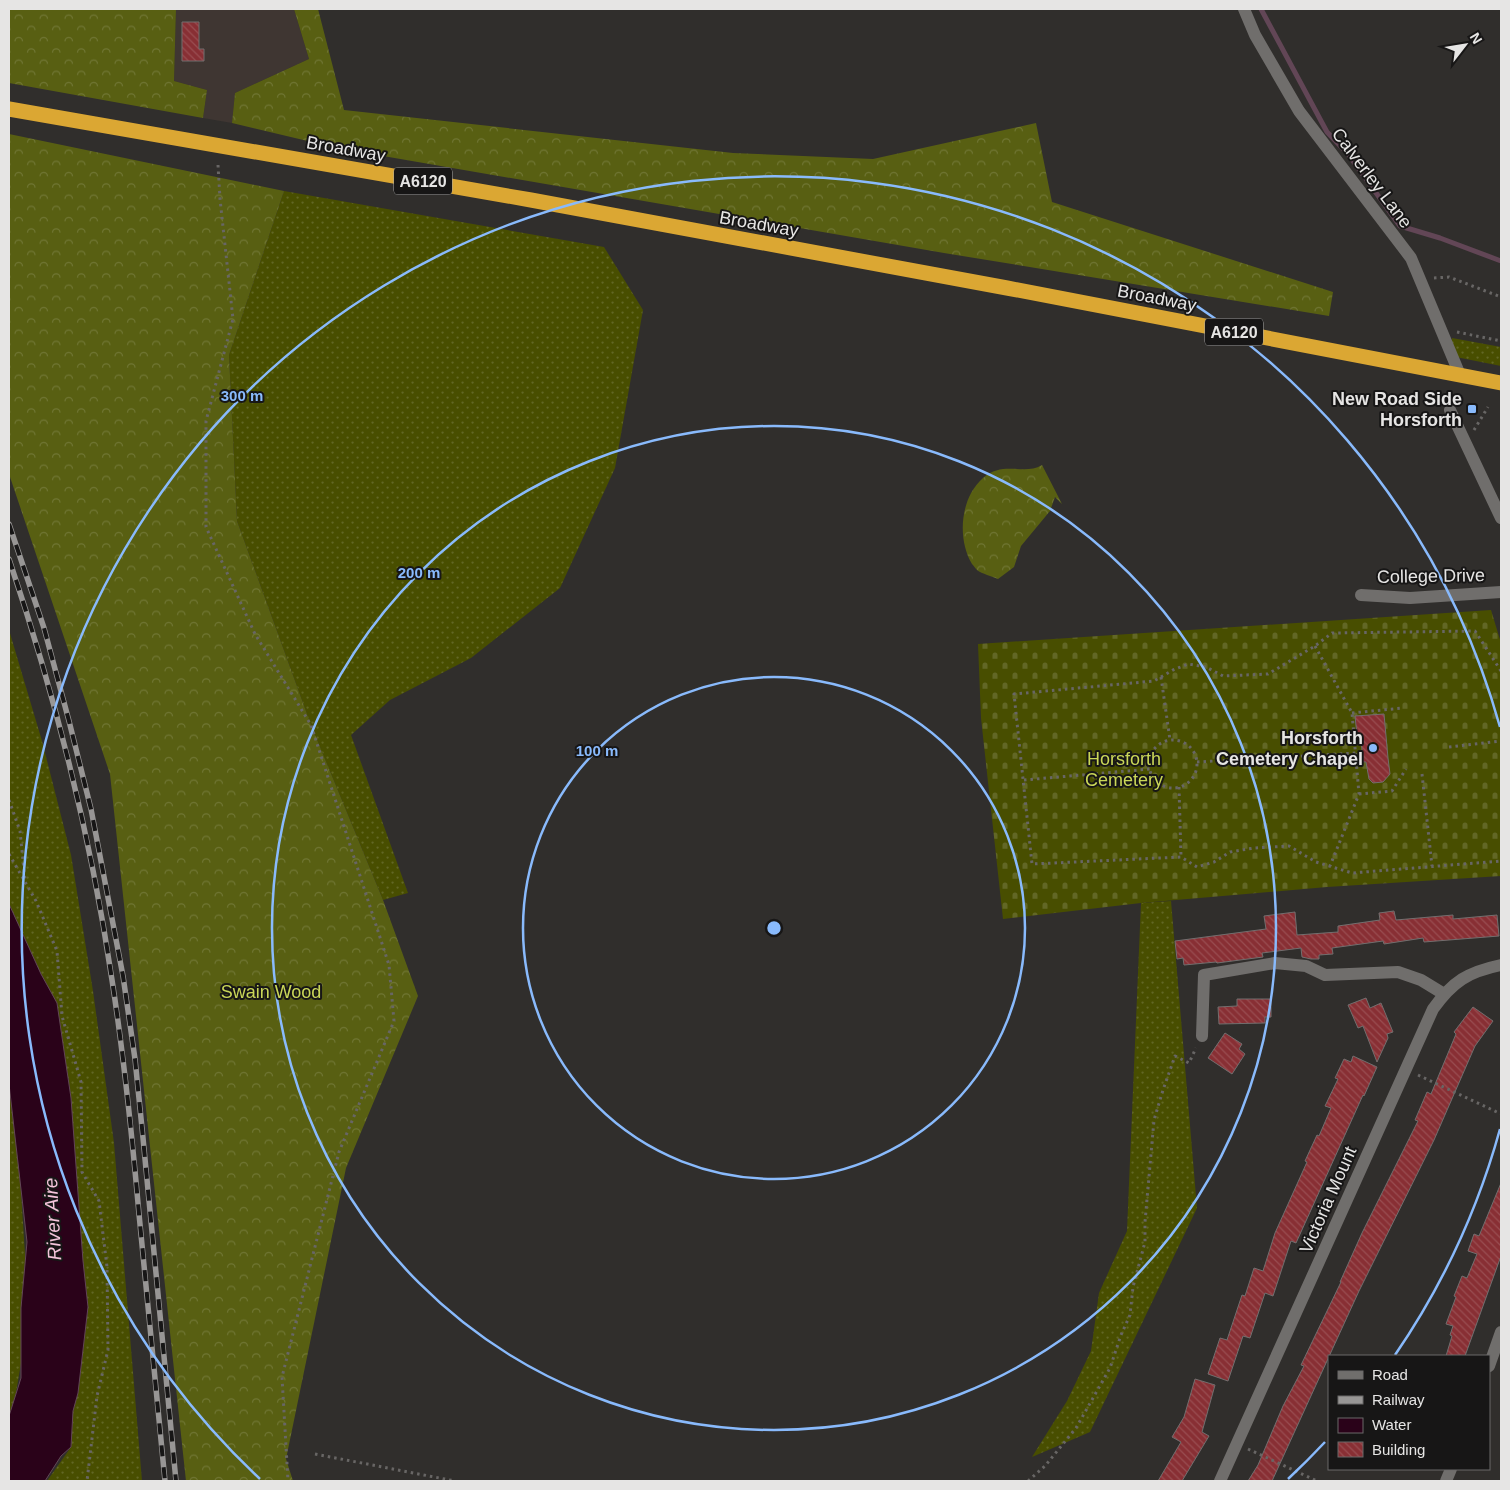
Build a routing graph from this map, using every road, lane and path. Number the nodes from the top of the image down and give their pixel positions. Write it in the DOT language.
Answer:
graph roads {
  1 [pos="1244,9"];
  2 [pos="9,109"];
  3 [pos="218,165"];
  4 [pos="1421,282"];
  5 [pos="1501,297"];
  6 [pos="1442,329"];
  7 [pos="1501,341"];
  8 [pos="1460,375"];
  9 [pos="1501,383"];
  10 [pos="1488,407"];
  11 [pos="1450,410"];
  12 [pos="1466,444"];
  13 [pos="1501,518"];
  14 [pos="1501,592"];
  15 [pos="1361,595"];
  16 [pos="1315,646"];
  17 [pos="1501,671"];
  18 [pos="1161,677"];
  19 [pos="1403,708"];
  20 [pos="1352,713"];
  21 [pos="1170,740"];
  22 [pos="1501,741"];
  23 [pos="1449,747"];
  24 [pos="1356,753"];
  25 [pos="1197,762"];
  26 [pos="1150,769"];
  27 [pos="1406,769"];
  28 [pos="1422,774"];
  29 [pos="1023,780"];
  30 [pos="1179,787"];
  31 [pos="1359,794"];
  32 [pos="9,800"];
  33 [pos="9,854"];
  34 [pos="1181,857"];
  35 [pos="1501,861"];
  36 [pos="1330,866"];
  37 [pos="1432,866"];
  38 [pos="25,881"];
  39 [pos="1501,965"];
  40 [pos="1444,994"];
  41 [pos="1202,1036"];
  42 [pos="1406,1069"];
  43 [pos="1501,1114"];
  44 [pos="1501,1332"];
  45 [pos="1490,1363"];
  46 [pos="1237,1444"];
  47 [pos="315,1454"];
  48 [pos="87,1481"];
  49 [pos="288,1481"];
  50 [pos="455,1481"];
  51 [pos="1028,1481"];
  52 [pos="1220,1481"];
  53 [pos="1318,1481"];
  1 -- 4 [label="street, Calverley Lane"];
  2 -- 8 [label="highway, Broadway / A6120"];
  3 -- 49 [label="path"];
  4 -- 5 [label="path"];
  4 -- 6 [label="street, Calverley Lane"];
  6 -- 7 [label="path"];
  6 -- 8 [label="street, Calverley Lane"];
  8 -- 9 [label="highway, Broadway / A6120"];
  10 -- 12 [label="path"];
  11 -- 12 [label="street"];
  12 -- 13 [label="street"];
  14 -- 15 [label="street, College Drive"];
  16 -- 17 [label="path"];
  16 -- 18 [label="path"];
  16 -- 20 [label="path"];
  18 -- 21 [label="path"];
  18 -- 29 [label="path"];
  19 -- 20 [label="path"];
  20 -- 24 [label="path"];
  21 -- 25 [label="path"];
  21 -- 26 [label="path"];
  22 -- 23 [label="path"];
  24 -- 25 [label="path"];
  24 -- 31 [label="path"];
  25 -- 30 [label="path"];
  26 -- 29 [label="path"];
  26 -- 30 [label="path"];
  27 -- 31 [label="path"];
  28 -- 37 [label="path"];
  29 -- 34 [label="path"];
  30 -- 34 [label="path"];
  31 -- 36 [label="path"];
  32 -- 38 [label="path"];
  33 -- 38 [label="path"];
  34 -- 36 [label="path"];
  35 -- 37 [label="path"];
  36 -- 37 [label="path"];
  38 -- 48 [label="path"];
  39 -- 40 [label="street, Victoria Mount"];
  40 -- 41 [label="street"];
  40 -- 42 [label="street, Victoria Mount"];
  41 -- 51 [label="path"];
  42 -- 43 [label="path"];
  42 -- 46 [label="street, Victoria Mount"];
  44 -- 45 [label="street"];
  46 -- 52 [label="street, Victoria Mount"];
  46 -- 53 [label="path"];
  47 -- 50 [label="path"];
}
